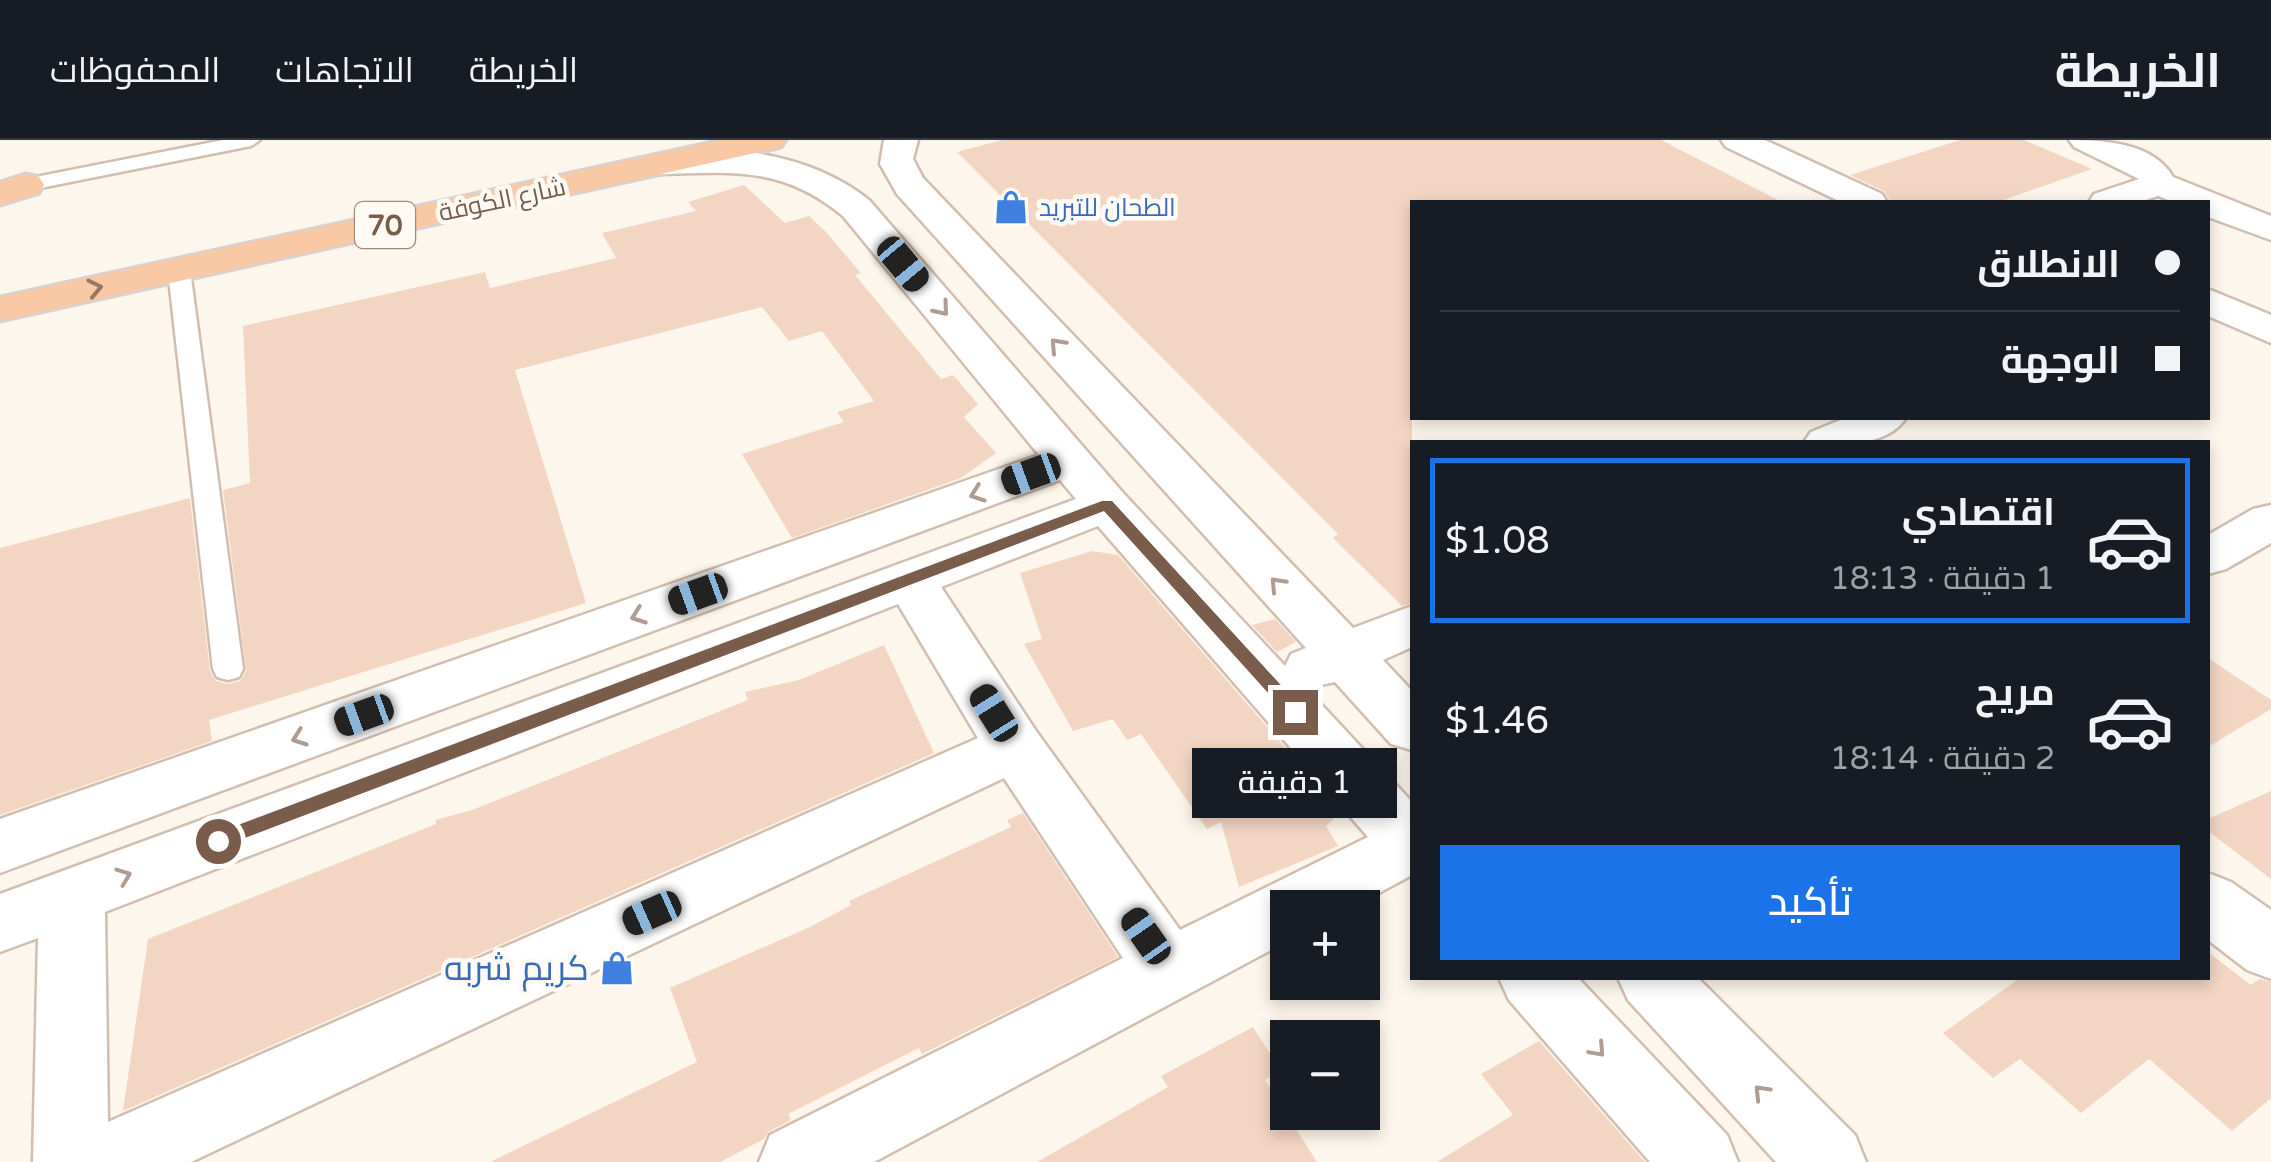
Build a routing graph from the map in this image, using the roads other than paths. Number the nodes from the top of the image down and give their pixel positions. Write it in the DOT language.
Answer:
graph roads {
  1 [pos="252,140"];
  2 [pos="769,140"];
  3 [pos="1738,140"];
  4 [pos="2086,140"];
  5 [pos="909,146"];
  6 [pos="659,164"];
  7 [pos="812,176"];
  8 [pos="2159,184"];
  9 [pos="9,190"];
  10 [pos="1865,200"];
  11 [pos="2113,200"];
  12 [pos="2199,200"];
  13 [pos="2210,205"];
  14 [pos="2271,229"];
  15 [pos="179,270"];
  16 [pos="2210,303"];
  17 [pos="0,309"];
  18 [pos="2271,330"];
  19 [pos="1878,420"];
  20 [pos="1832,440"];
  21 [pos="1068,461"];
  22 [pos="1107,505"];
  23 [pos="2271,521"];
  24 [pos="2210,557"];
  25 [pos="909,580"];
  26 [pos="1410,626"];
  27 [pos="1343,655"];
  28 [pos="228,669"];
  29 [pos="1271,685"];
  30 [pos="1410,726"];
  31 [pos="1015,746"];
  32 [pos="1410,842"];
  33 [pos="1410,845"];
  34 [pos="0,846"];
  35 [pos="1323,890"];
  36 [pos="72,896"];
  37 [pos="2210,903"];
  38 [pos="1270,917"];
  39 [pos="0,923"];
  40 [pos="2271,949"];
  41 [pos="1168,968"];
  42 [pos="1535,980"];
  43 [pos="1654,980"];
  44 [pos="71,1162"];
  45 [pos="107,1162"];
  46 [pos="797,1162"];
  47 [pos="1700,1162"];
  48 [pos="1828,1162"];
  1 -- 9 [label="lane"];
  2 -- 6 [label="highway, شارع الكوفة / 70"];
  3 -- 10 [label="street"];
  4 -- 8 [label="street"];
  5 -- 7 [label="street"];
  27 -- 5 [label="street, one-way"];
  6 -- 7 [label="street"];
  6 -- 15 [label="highway, شارع الكوفة / 70"];
  7 -- 21 [label="street, one-way"];
  8 -- 11 [label="street"];
  8 -- 12 [label="street"];
  13 -- 14 [label="street"];
  17 -- 15 [label="highway, شارع الكوفة / 70, one-way"];
  15 -- 28 [label="lane"];
  16 -- 18 [label="street"];
  19 -- 20 [label="street"];
  21 -- 22 [label="street"];
  21 -- 34 [label="street, one-way"];
  22 -- 25 [label="street"];
  22 -- 29 [label="street"];
  23 -- 24 [label="street"];
  25 -- 31 [label="street"];
  36 -- 25 [label="street, one-way"];
  26 -- 27 [label="street"];
  27 -- 29 [label="street"];
  27 -- 30 [label="street"];
  29 -- 32 [label="street"];
  31 -- 41 [label="street"];
  31 -- 45 [label="street"];
  33 -- 35 [label="street"];
  36 -- 39 [label="street"];
  36 -- 44 [label="street"];
  37 -- 40 [label="street"];
  38 -- 41 [label="street"];
  41 -- 46 [label="street"];
  42 -- 47 [label="street, one-way"];
  48 -- 43 [label="street, one-way"];
}
